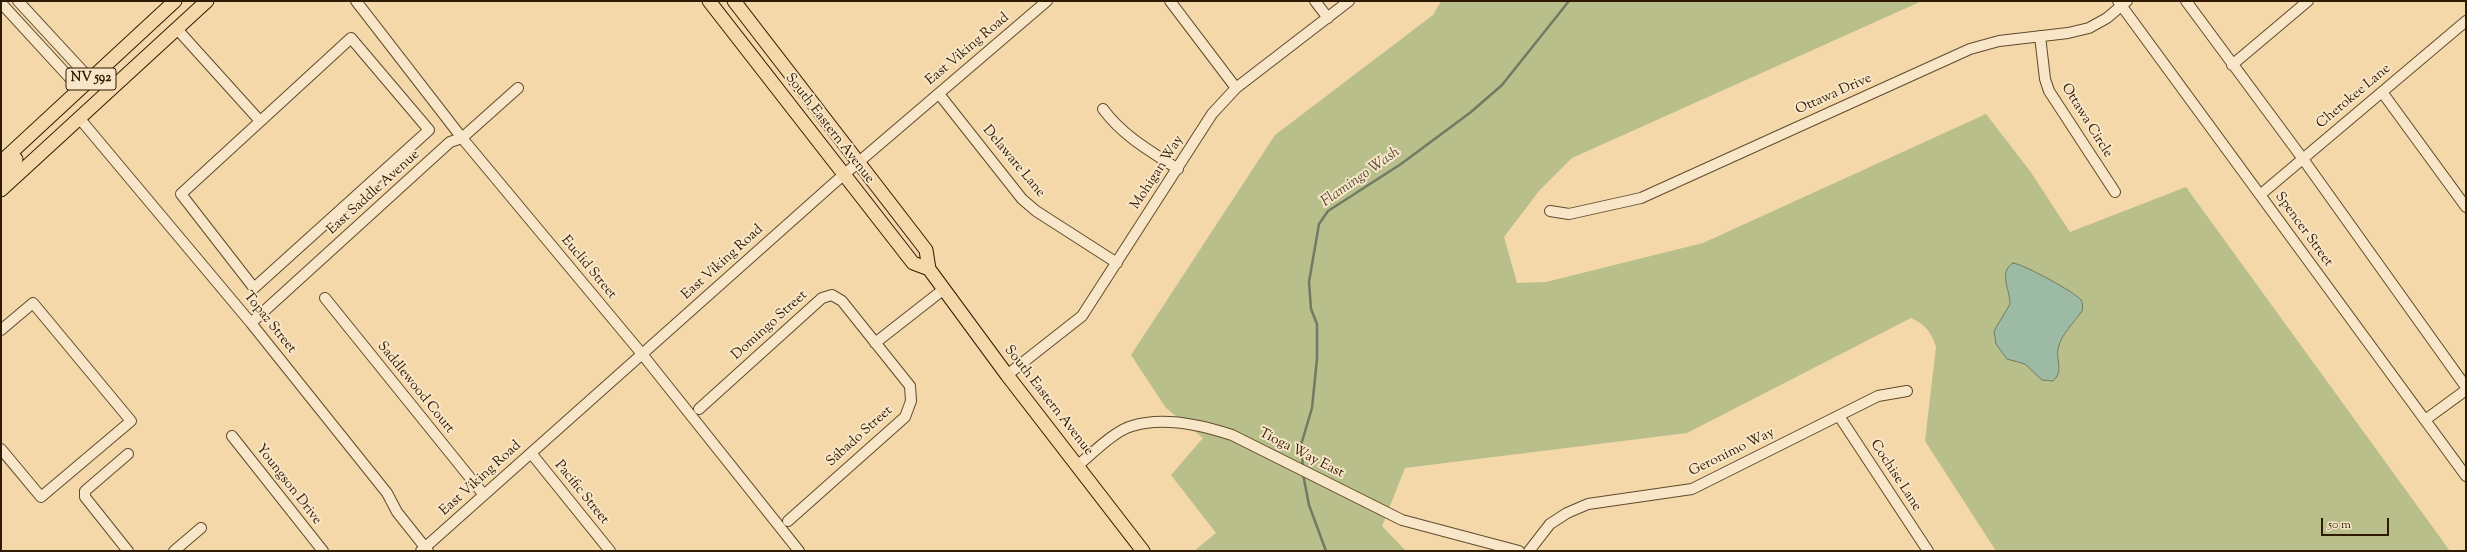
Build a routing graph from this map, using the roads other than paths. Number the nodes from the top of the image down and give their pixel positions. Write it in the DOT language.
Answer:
graph roads {
  1 [pos="18,1"];
  2 [pos="175,1"];
  3 [pos="207,1"];
  4 [pos="356,1"];
  5 [pos="710,1"];
  6 [pos="734,1"];
  7 [pos="1047,1"];
  8 [pos="1170,1"];
  9 [pos="1315,1"];
  10 [pos="1349,1"];
  11 [pos="2186,1"];
  12 [pos="2308,1"];
  13 [pos="1,3"];
  14 [pos="2122,3"];
  15 [pos="1328,18"];
  16 [pos="2466,21"];
  17 [pos="177,29"];
  18 [pos="2040,36"];
  19 [pos="2232,65"];
  20 [pos="91,80"];
  21 [pos="518,88"];
  22 [pos="1236,88"];
  23 [pos="80,89"];
  24 [pos="2382,92"];
  25 [pos="939,94"];
  26 [pos="1103,109"];
  27 [pos="80,119"];
  28 [pos="260,121"];
  29 [pos="32,133"];
  30 [pos="462,138"];
  31 [pos="2303,159"];
  32 [pos="1,162"];
  33 [pos="860,162"];
  34 [pos="1178,169"];
  35 [pos="1,174"];
  36 [pos="844,175"];
  37 [pos="1,190"];
  38 [pos="2115,192"];
  39 [pos="2260,195"];
  40 [pos="2466,207"];
  41 [pos="1550,211"];
  42 [pos="1117,263"];
  43 [pos="929,269"];
  44 [pos="944,289"];
  45 [pos="325,298"];
  46 [pos="251,323"];
  47 [pos="1,330"];
  48 [pos="875,343"];
  49 [pos="642,354"];
  50 [pos="1007,375"];
  51 [pos="2466,389"];
  52 [pos="1907,391"];
  53 [pos="699,408"];
  54 [pos="1839,416"];
  55 [pos="2425,420"];
  56 [pos="232,436"];
  57 [pos="1,449"];
  58 [pos="531,453"];
  59 [pos="128,454"];
  60 [pos="1077,466"];
  61 [pos="2466,476"];
  62 [pos="484,495"];
  63 [pos="788,521"];
  64 [pos="201,528"];
  65 [pos="425,550"];
  66 [pos="1926,550"];
  67 [pos="128,551"];
  68 [pos="174,551"];
  69 [pos="323,551"];
  70 [pos="610,551"];
  71 [pos="799,551"];
  72 [pos="1143,551"];
  73 [pos="1519,551"];
  74 [pos="1529,551"];
  1 -- 20 [label="street"];
  2 -- 20 [label="main road, NV 592"];
  3 -- 17 [label="main road, NV 592"];
  4 -- 30 [label="street, Euclid Street"];
  5 -- 36 [label="main road, South Eastern Avenue"];
  6 -- 33 [label="main road, South Eastern Avenue"];
  7 -- 25 [label="street, East Viking Road"];
  8 -- 22 [label="street"];
  9 -- 15 [label="street"];
  10 -- 15 [label="street, Mohigan Way"];
  11 -- 19 [label="street"];
  12 -- 19 [label="street"];
  13 -- 23 [label="street"];
  14 -- 18 [label="street, Ottawa Drive"];
  14 -- 39 [label="street, Spencer Street"];
  15 -- 22 [label="street, Mohigan Way"];
  16 -- 24 [label="street, Cherokee Lane"];
  17 -- 27 [label="main road, NV 592"];
  17 -- 28 [label="street"];
  18 -- 38 [label="street, Ottawa Circle"];
  18 -- 41 [label="street, Ottawa Drive"];
  19 -- 31 [label="street"];
  20 -- 23 [label="main road, NV 592"];
  21 -- 30 [label="street, East Saddle Avenue"];
  22 -- 34 [label="street, Mohigan Way"];
  23 -- 29 [label="main road, NV 592"];
  24 -- 31 [label="street, Cherokee Lane"];
  24 -- 40 [label="street"];
  25 -- 33 [label="street, East Viking Road"];
  25 -- 42 [label="street, Delaware Lane"];
  26 -- 34 [label="street"];
  27 -- 37 [label="main road, NV 592"];
  27 -- 46 [label="street, Topaz Street"];
  28 -- 28 [label="street"];
  29 -- 32 [label="main road, NV 592"];
  29 -- 35 [label="main road"];
  30 -- 46 [label="street, East Saddle Avenue"];
  30 -- 49 [label="street, Euclid Street"];
  31 -- 39 [label="street, Cherokee Lane"];
  31 -- 51 [label="street"];
  33 -- 36 [label="street, East Viking Road"];
  33 -- 43 [label="main road, South Eastern Avenue"];
  34 -- 42 [label="street, Mohigan Way"];
  36 -- 43 [label="main road, South Eastern Avenue"];
  36 -- 49 [label="street, East Viking Road"];
  39 -- 55 [label="street, Spencer Street"];
  42 -- 50 [label="street, Mohigan Way"];
  43 -- 44 [label="main road, South Eastern Avenue"];
  44 -- 48 [label="street"];
  44 -- 50 [label="main road, South Eastern Avenue"];
  45 -- 62 [label="street, Saddlewood Court"];
  46 -- 65 [label="street, Topaz Street"];
  47 -- 57 [label="street"];
  48 -- 53 [label="street, Domingo Street"];
  48 -- 63 [label="street, Sábado Street"];
  49 -- 58 [label="street, East Viking Road"];
  49 -- 71 [label="street, Euclid Street"];
  50 -- 60 [label="main road, South Eastern Avenue"];
  51 -- 55 [label="street"];
  52 -- 54 [label="street, Geronimo Way"];
  54 -- 66 [label="street, Cochise Lane"];
  54 -- 74 [label="street, Geronimo Way"];
  55 -- 61 [label="street, Spencer Street"];
  56 -- 69 [label="street, Youngson Drive"];
  58 -- 62 [label="street, East Viking Road"];
  58 -- 70 [label="street, Pacific Street"];
  59 -- 67 [label="street"];
  60 -- 72 [label="main road, South Eastern Avenue"];
  60 -- 73 [label="street, Tioga Way East"];
  62 -- 65 [label="street, East Viking Road"];
  64 -- 68 [label="street"];
}
